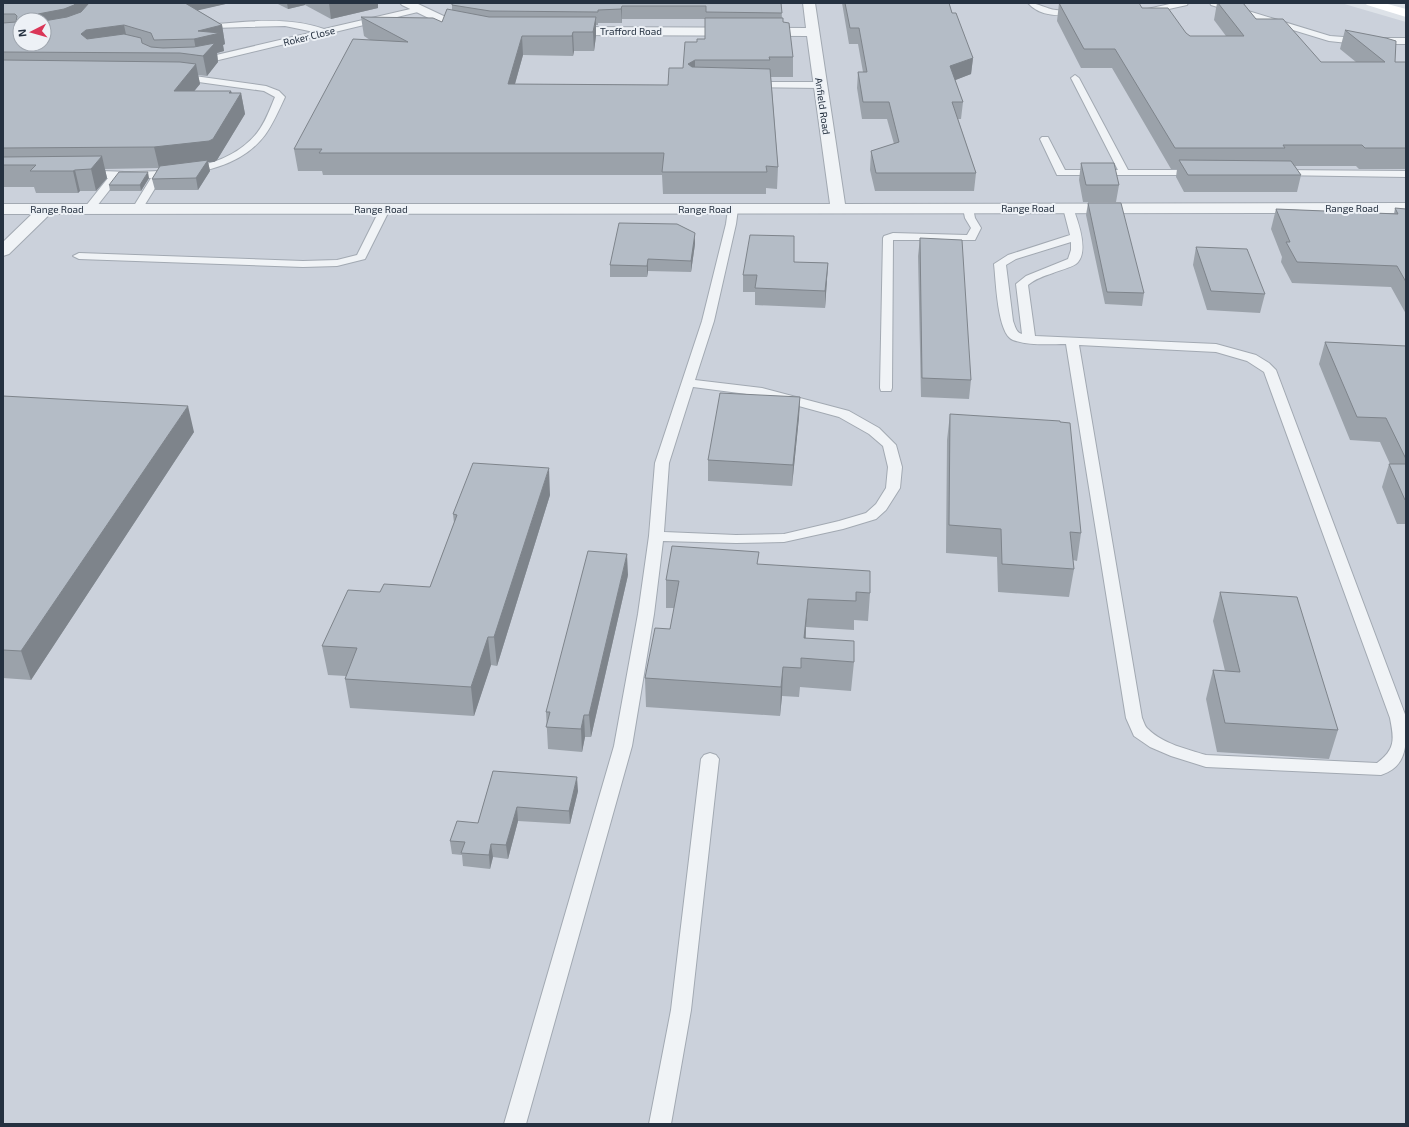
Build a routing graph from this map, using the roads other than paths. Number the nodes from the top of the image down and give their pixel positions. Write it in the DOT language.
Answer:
graph roads {
  1 [pos="406,3"];
  2 [pos="809,3"];
  3 [pos="1032,3"];
  4 [pos="1184,3"];
  5 [pos="1214,3"];
  6 [pos="1371,3"];
  7 [pos="419,9"];
  8 [pos="1087,13"];
  9 [pos="1137,13"];
  10 [pos="1406,13"];
  11 [pos="217,26"];
  12 [pos="484,29"];
  13 [pos="552,31"];
  14 [pos="324,32"];
  15 [pos="813,32"];
  16 [pos="1406,41"];
  17 [pos="194,62"];
  18 [pos="172,77"];
  19 [pos="1075,78"];
  20 [pos="742,85"];
  21 [pos="820,85"];
  22 [pos="1045,139"];
  23 [pos="1124,172"];
  24 [pos="159,173"];
  25 [pos="1210,173"];
  26 [pos="1265,173"];
  27 [pos="1406,174"];
  28 [pos="78,175"];
  29 [pos="116,175"];
  30 [pos="838,208"];
  31 [pos="1068,208"];
  32 [pos="1406,208"];
  33 [pos="3,209"];
  34 [pos="46,209"];
  35 [pos="89,209"];
  36 [pos="137,209"];
  37 [pos="385,209"];
  38 [pos="733,209"];
  39 [pos="969,213"];
  40 [pos="1076,237"];
  41 [pos="3,251"];
  42 [pos="79,256"];
  43 [pos="1029,339"];
  44 [pos="1072,342"];
  45 [pos="688,383"];
  46 [pos="886,388"];
  47 [pos="656,536"];
  48 [pos="710,759"];
  49 [pos="515,1124"];
  50 [pos="660,1124"];
  1 -- 7 [label="street"];
  2 -- 15 [label="street, Anfield Road"];
  3 -- 8 [label="lane"];
  4 -- 9 [label="lane"];
  5 -- 16 [label="lane"];
  6 -- 10 [label="street"];
  7 -- 12 [label="street"];
  7 -- 14 [label="lane, Roker Close"];
  11 -- 14 [label="lane"];
  13 -- 15 [label="street, Trafford Road"];
  14 -- 17 [label="lane, Roker Close"];
  15 -- 21 [label="street, Anfield Road"];
  18 -- 24 [label="lane"];
  19 -- 23 [label="lane"];
  20 -- 21 [label="lane"];
  21 -- 30 [label="street, Anfield Road"];
  22 -- 23 [label="lane"];
  23 -- 25 [label="lane"];
  24 -- 29 [label="lane"];
  24 -- 36 [label="lane"];
  26 -- 27 [label="lane"];
  28 -- 29 [label="lane"];
  29 -- 35 [label="lane"];
  30 -- 38 [label="street, Range Road"];
  30 -- 39 [label="street, Range Road"];
  31 -- 32 [label="street, Range Road"];
  31 -- 39 [label="street, Range Road"];
  31 -- 40 [label="lane"];
  33 -- 34 [label="street, Range Road"];
  34 -- 35 [label="street, Range Road"];
  34 -- 41 [label="street"];
  35 -- 36 [label="street, Range Road"];
  36 -- 37 [label="street, Range Road"];
  37 -- 38 [label="street, Range Road"];
  37 -- 42 [label="lane"];
  38 -- 45 [label="lane"];
  39 -- 46 [label="lane"];
  40 -- 43 [label="lane"];
  40 -- 43 [label="lane"];
  43 -- 44 [label="lane"];
  44 -- 44 [label="lane"];
  45 -- 47 [label="lane"];
  45 -- 47 [label="lane"];
  47 -- 49 [label="lane"];
  48 -- 50 [label="lane"];
}
